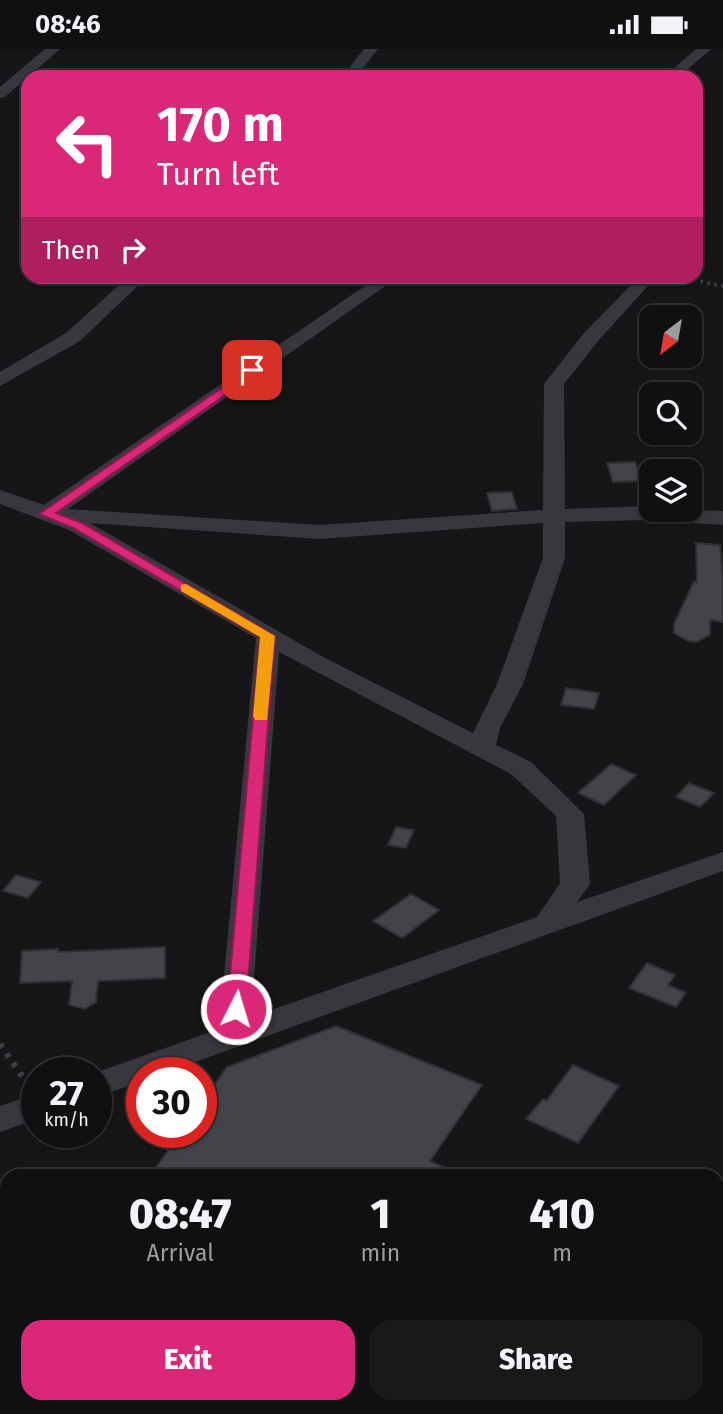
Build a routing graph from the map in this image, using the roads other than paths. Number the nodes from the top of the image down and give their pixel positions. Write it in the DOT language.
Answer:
graph roads {
  1 [pos="53,49"];
  2 [pos="371,49"];
  3 [pos="705,49"];
  4 [pos="715,50"];
  5 [pos="28,70"];
  6 [pos="354,70"];
  7 [pos="680,70"];
  8 [pos="21,76"];
  9 [pos="3,91"];
  10 [pos="21,92"];
  11 [pos="130,284"];
  12 [pos="379,284"];
  13 [pos="641,284"];
  14 [pos="0,380"];
  15 [pos="0,497"];
  16 [pos="46,514"];
  17 [pos="554,516"];
  18 [pos="723,518"];
  19 [pos="268,636"];
  20 [pos="482,749"];
  21 [pos="720,864"];
  22 [pos="547,924"];
  23 [pos="234,1035"];
  24 [pos="112,1078"];
  25 [pos="21,1112"];
  26 [pos="0,1119"];
  1 -- 5 [label="street"];
  2 -- 6 [label="street"];
  3 -- 4 [label="street"];
  3 -- 7 [label="street"];
  8 -- 9 [label="street"];
  9 -- 10 [label="street"];
  11 -- 14 [label="street"];
  12 -- 16 [label="street"];
  13 -- 17 [label="street"];
  15 -- 16 [label="street"];
  16 -- 17 [label="street"];
  16 -- 19 [label="street"];
  17 -- 18 [label="street"];
  17 -- 20 [label="street"];
  19 -- 20 [label="street"];
  19 -- 23 [label="street"];
  20 -- 22 [label="street"];
  21 -- 22 [label="street"];
  22 -- 23 [label="street"];
  23 -- 24 [label="street"];
  25 -- 26 [label="street"];
}
